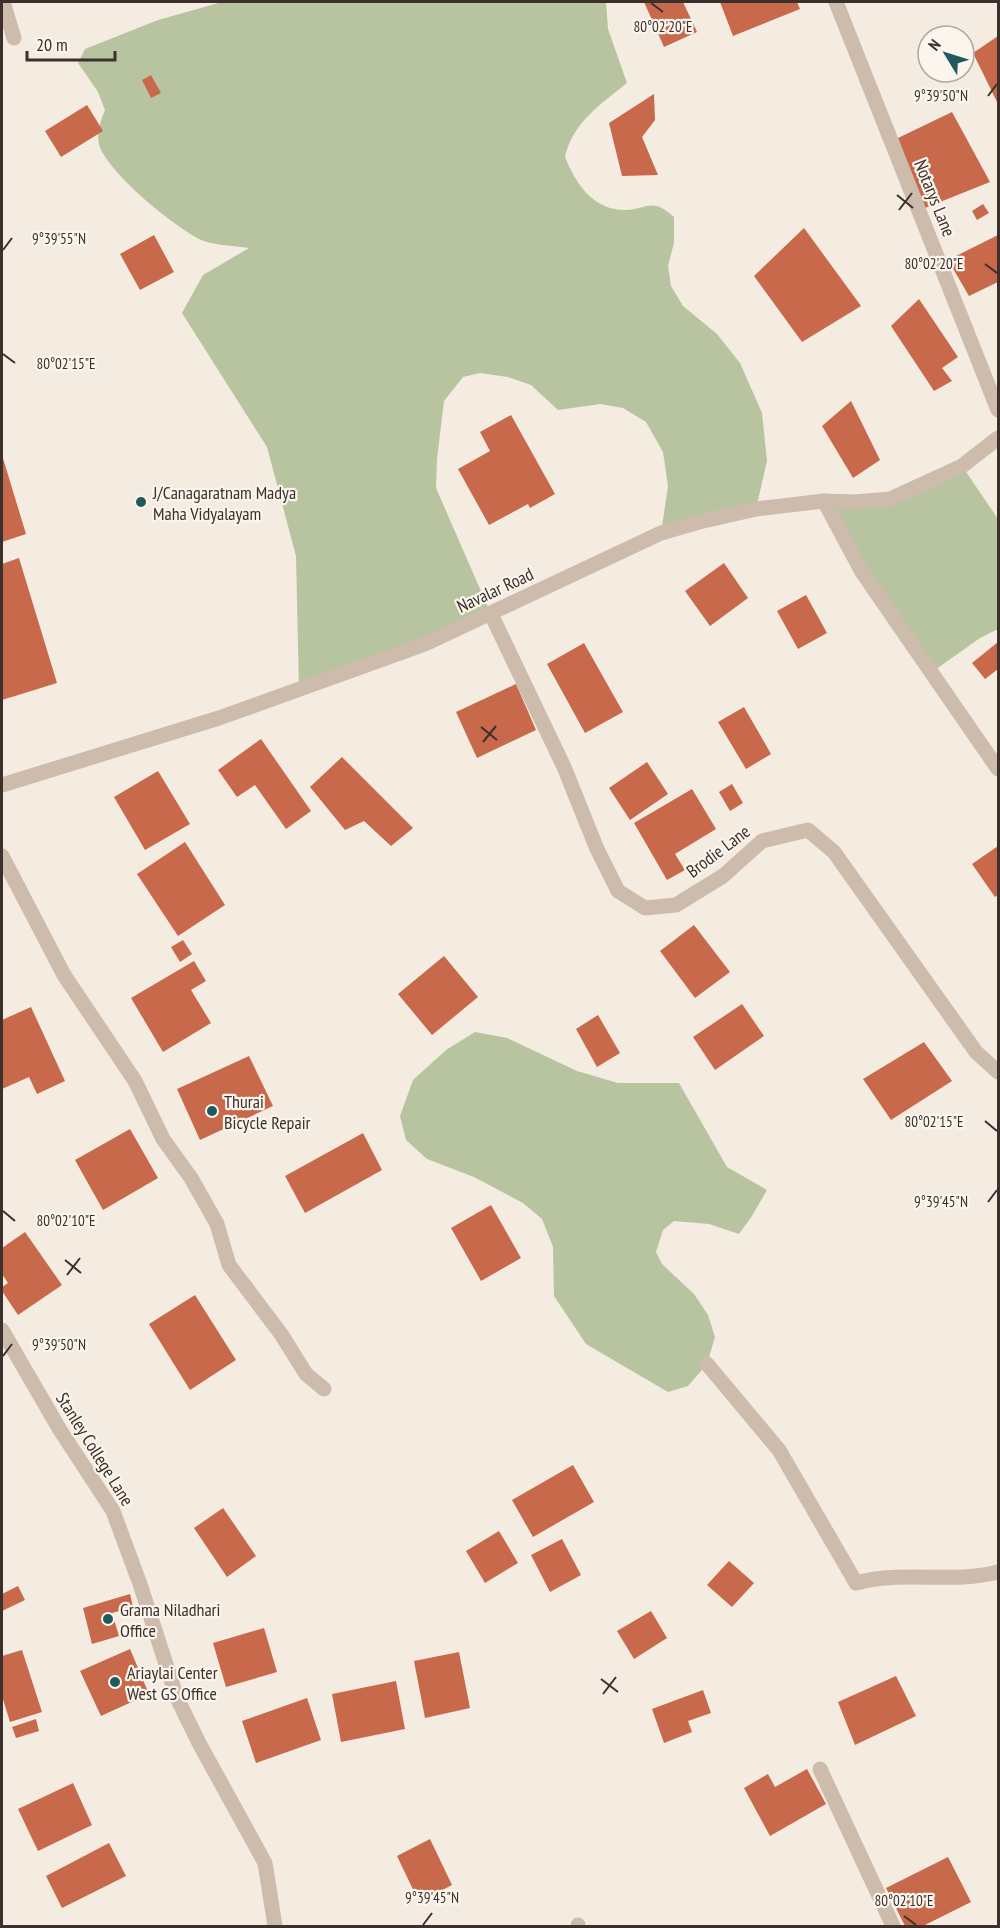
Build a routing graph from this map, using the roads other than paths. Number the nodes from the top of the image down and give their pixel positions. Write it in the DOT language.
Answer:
graph roads {
  1 [pos="3,2"];
  2 [pos="836,2"];
  3 [pos="14,39"];
  4 [pos="999,410"];
  5 [pos="999,438"];
  6 [pos="824,501"];
  7 [pos="491,614"];
  8 [pos="999,769"];
  9 [pos="2,785"];
  10 [pos="2,856"];
  11 [pos="999,1072"];
  12 [pos="2,1330"];
  13 [pos="707,1364"];
  14 [pos="324,1389"];
  15 [pos="999,1572"];
  16 [pos="820,1769"];
  17 [pos="274,1926"];
  18 [pos="893,1926"];
  1 -- 3 [label="street"];
  2 -- 4 [label="street, Notarys Lane"];
  5 -- 6 [label="street, Navalar Road"];
  6 -- 7 [label="street, Navalar Road"];
  6 -- 8 [label="street"];
  7 -- 9 [label="street, Navalar Road"];
  7 -- 11 [label="street, Brodie Lane"];
  10 -- 14 [label="street"];
  12 -- 17 [label="street, Stanley College Lane"];
  13 -- 15 [label="street"];
  16 -- 18 [label="street"];
}
